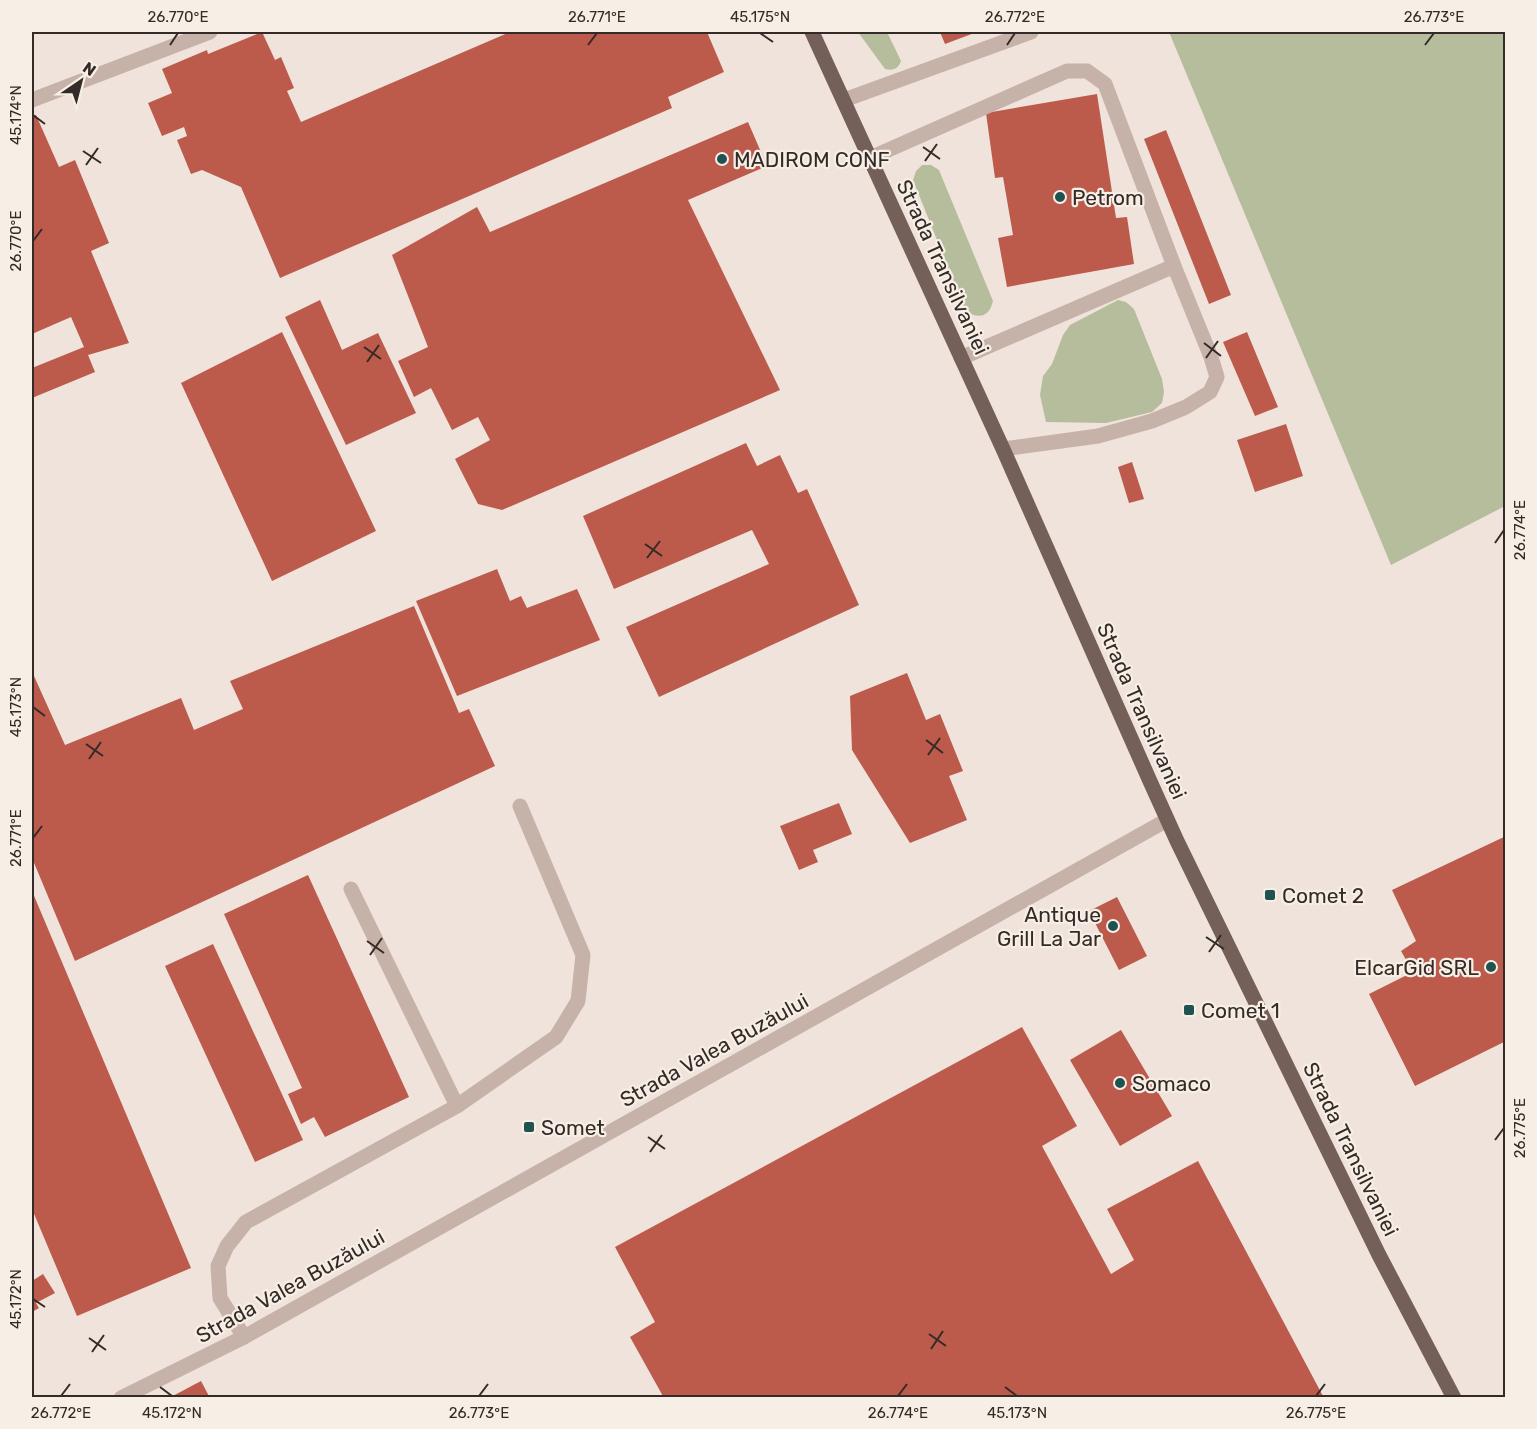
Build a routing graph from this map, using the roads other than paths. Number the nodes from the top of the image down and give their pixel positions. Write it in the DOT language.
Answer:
graph roads {
  1 [pos="210,32"];
  2 [pos="812,32"];
  3 [pos="1031,32"];
  4 [pos="32,100"];
  5 [pos="844,100"];
  6 [pos="870,158"];
  7 [pos="1174,266"];
  8 [pos="961,358"];
  9 [pos="1003,449"];
  10 [pos="520,806"];
  11 [pos="1167,820"];
  12 [pos="351,889"];
  13 [pos="457,1106"];
  14 [pos="244,1337"];
  15 [pos="121,1398"];
  16 [pos="1454,1398"];
  1 -- 4 [label="street"];
  2 -- 5 [label="main road, Strada Transilvaniei"];
  3 -- 5 [label="street"];
  5 -- 6 [label="main road, Strada Transilvaniei"];
  6 -- 7 [label="street"];
  6 -- 8 [label="main road, Strada Transilvaniei"];
  7 -- 8 [label="street"];
  7 -- 9 [label="street"];
  8 -- 9 [label="main road, Strada Transilvaniei"];
  9 -- 11 [label="main road, Strada Transilvaniei"];
  10 -- 13 [label="street"];
  11 -- 14 [label="street, Strada Valea Buzăului"];
  11 -- 16 [label="main road, Strada Transilvaniei"];
  12 -- 13 [label="street"];
  13 -- 14 [label="street"];
  14 -- 15 [label="street, Strada Valea Buzăului"];
}
